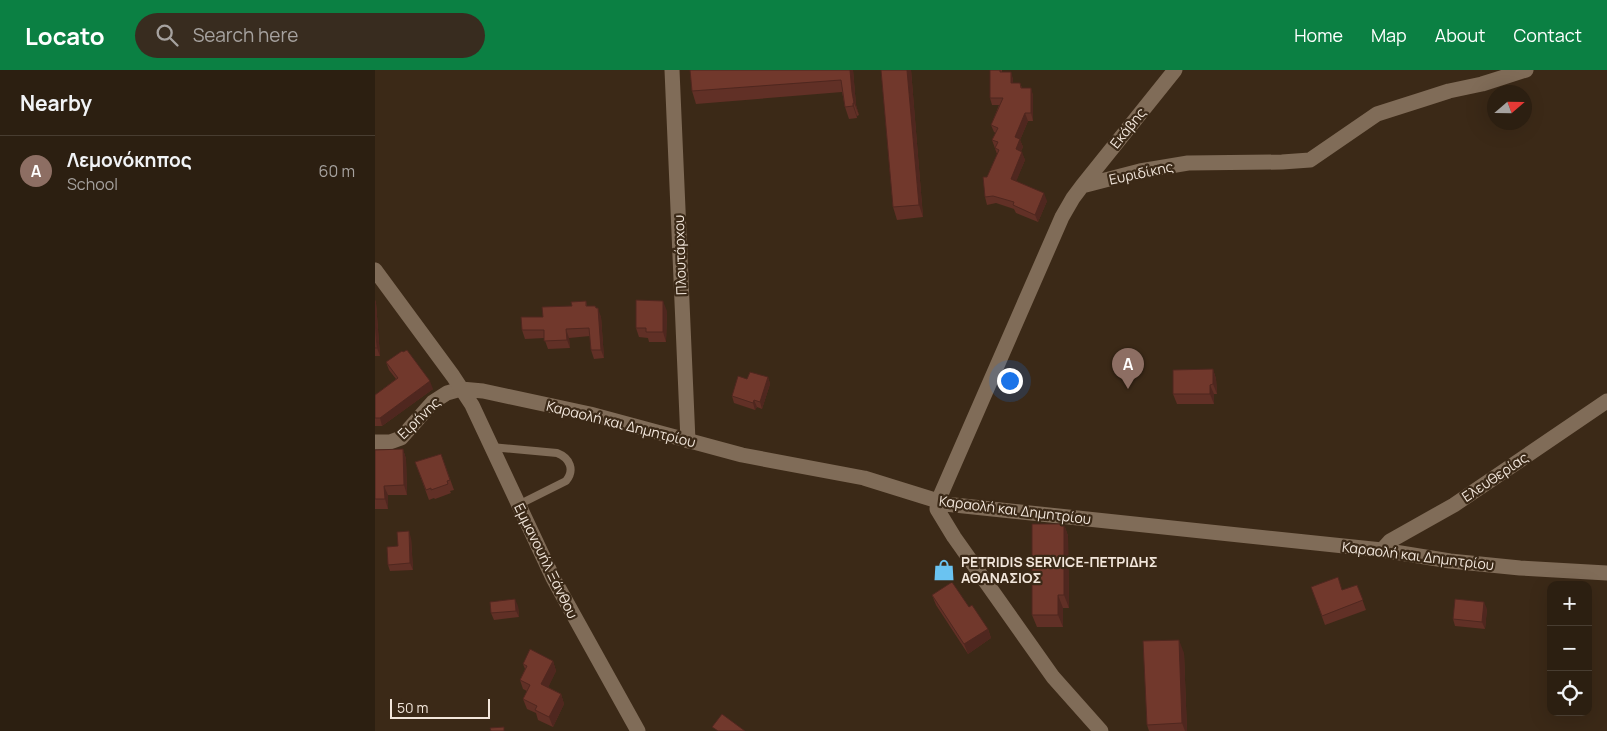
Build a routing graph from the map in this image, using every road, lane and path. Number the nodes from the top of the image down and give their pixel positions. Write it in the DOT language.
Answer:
graph roads {
  1 [pos="672,70"];
  2 [pos="1175,70"];
  3 [pos="1526,70"];
  4 [pos="1082,186"];
  5 [pos="375,270"];
  6 [pos="461,389"];
  7 [pos="1607,401"];
  8 [pos="688,441"];
  9 [pos="375,442"];
  10 [pos="491,447"];
  11 [pos="938,502"];
  12 [pos="519,505"];
  13 [pos="1382,550"];
  14 [pos="1607,573"];
  15 [pos="638,731"];
  16 [pos="1101,731"];
  1 -- 8 [label="street, Πλουτάρχου"];
  2 -- 4 [label="street, Εκάβης"];
  3 -- 4 [label="street, Ευριδίκης"];
  4 -- 11 [label="street"];
  5 -- 6 [label="street"];
  6 -- 8 [label="street, Καραολή και Δημητρίου"];
  6 -- 9 [label="street, Ειρήνης"];
  6 -- 10 [label="street, Εμμανουήλ Ξάνθου"];
  7 -- 13 [label="street, Ελευθερίας"];
  8 -- 11 [label="street, Καραολή και Δημητρίου"];
  10 -- 12 [label="street, Εμμανουήλ Ξάνθου"];
  10 -- 12 [label="lane"];
  11 -- 13 [label="street, Καραολή και Δημητρίου"];
  11 -- 16 [label="street"];
  12 -- 15 [label="street, Εμμανουήλ Ξάνθου"];
  13 -- 14 [label="street, Καραολή και Δημητρίου"];
}
